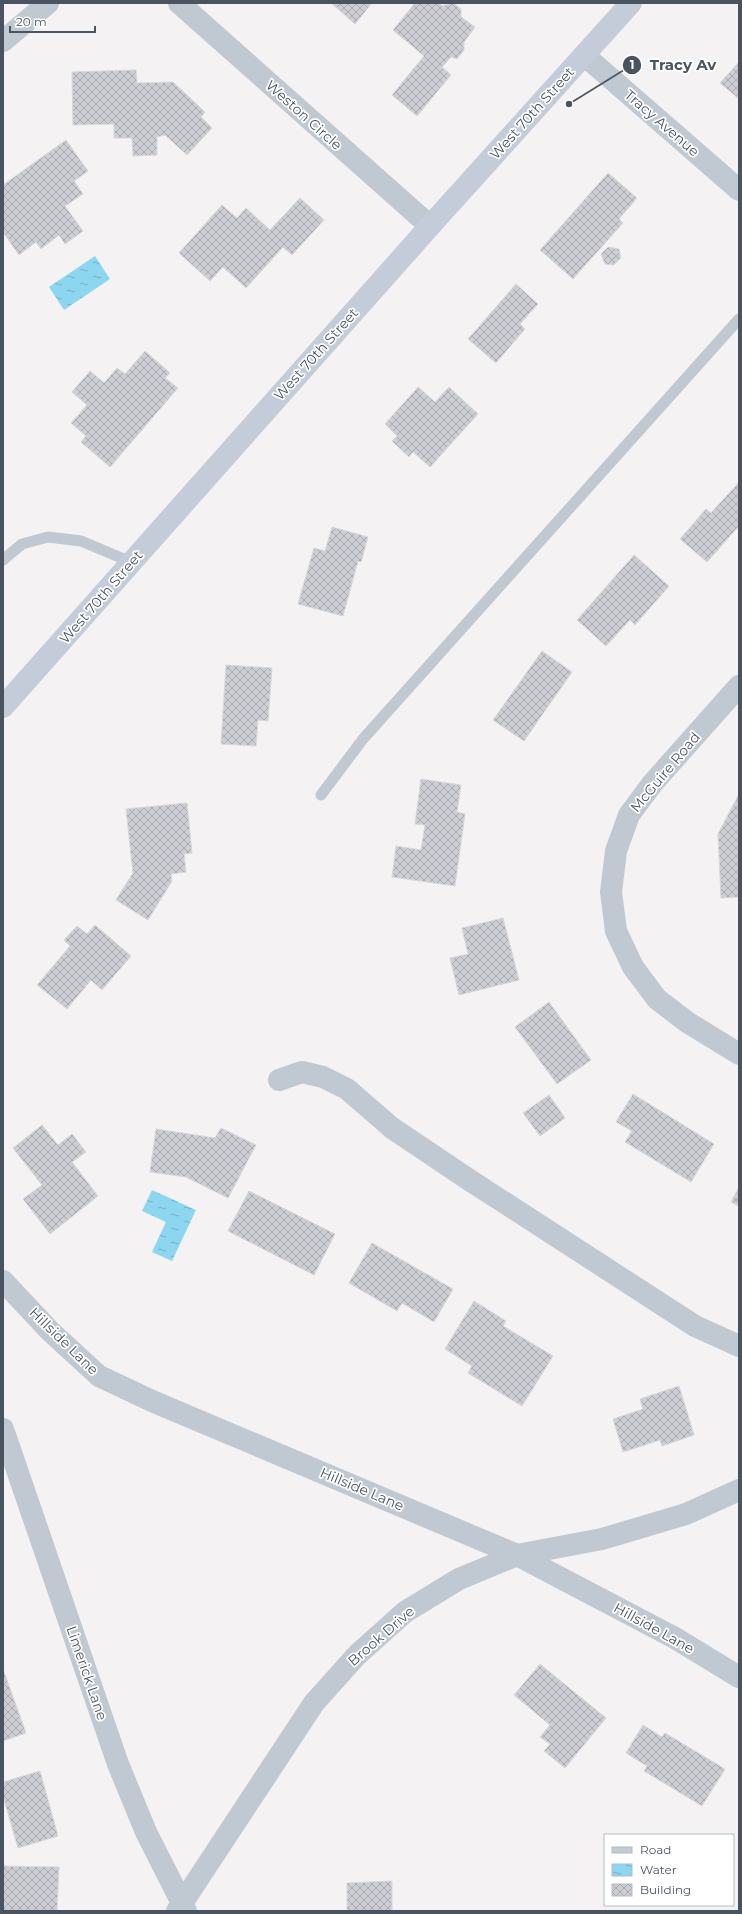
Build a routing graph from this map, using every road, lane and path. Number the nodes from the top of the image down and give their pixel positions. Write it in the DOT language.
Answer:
graph roads {
  1 [pos="48,3"];
  2 [pos="178,3"];
  3 [pos="631,3"];
  4 [pos="3,42"];
  5 [pos="584,55"];
  6 [pos="739,190"];
  7 [pos="430,226"];
  8 [pos="739,319"];
  9 [pos="3,560"];
  10 [pos="131,562"];
  11 [pos="739,686"];
  12 [pos="3,708"];
  13 [pos="320,795"];
  14 [pos="739,1054"];
  15 [pos="280,1080"];
  16 [pos="3,1281"];
  17 [pos="739,1346"];
  18 [pos="5,1437"];
  19 [pos="739,1490"];
  20 [pos="518,1555"];
  21 [pos="739,1677"];
  22 [pos="182,1909"];
  1 -- 4 [label="street"];
  2 -- 7 [label="street, Weston Circle"];
  3 -- 5 [label="street, West 70th Street"];
  5 -- 6 [label="street, Tracy Avenue"];
  5 -- 7 [label="street, West 70th Street"];
  7 -- 10 [label="street, West 70th Street"];
  8 -- 13 [label="lane"];
  9 -- 10 [label="lane"];
  10 -- 12 [label="street, West 70th Street"];
  11 -- 14 [label="street, McGuire Road"];
  15 -- 17 [label="street"];
  16 -- 20 [label="street, Hillside Lane"];
  18 -- 22 [label="street, Limerick Lane"];
  19 -- 20 [label="street, Brook Drive"];
  20 -- 21 [label="street, Hillside Lane"];
  20 -- 22 [label="street, Brook Drive"];
}
